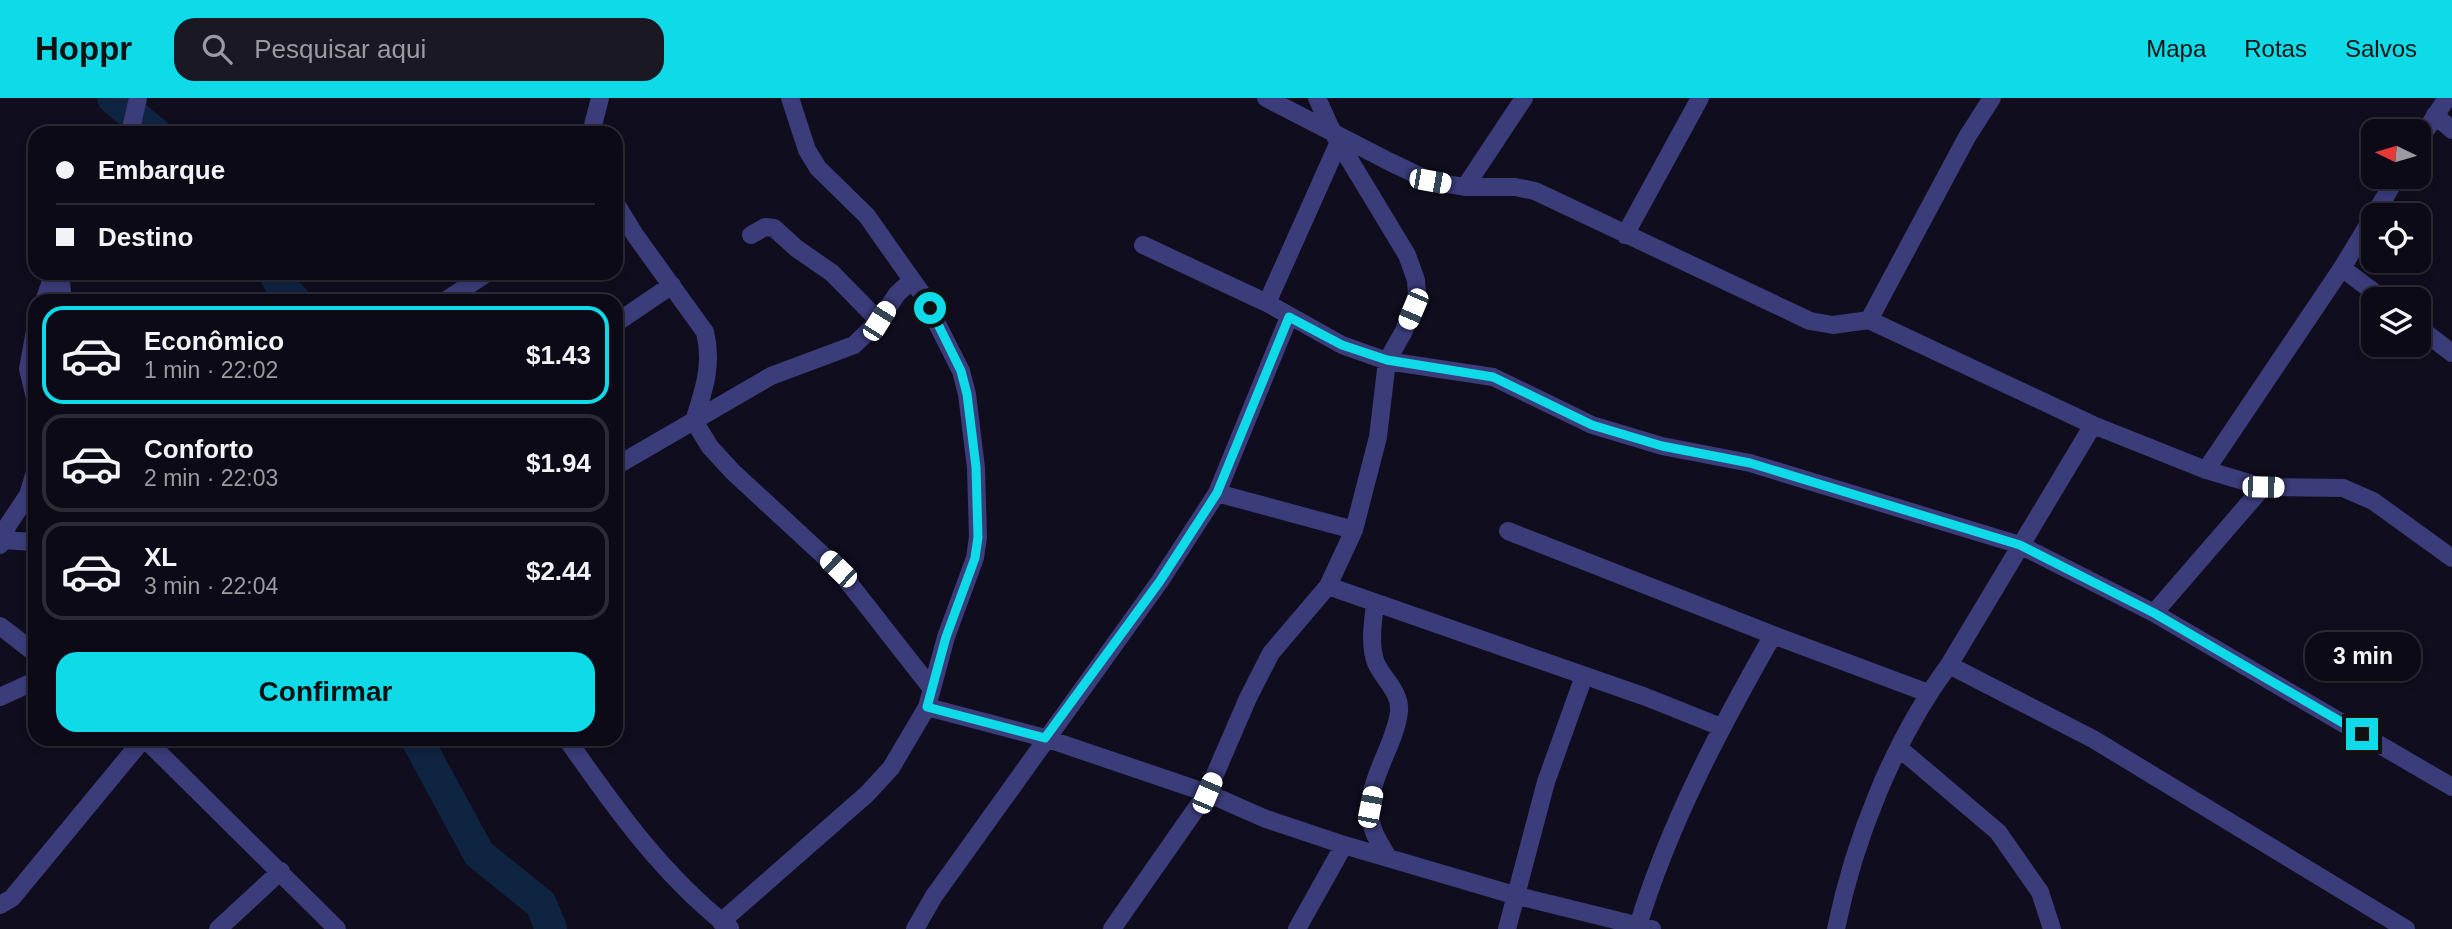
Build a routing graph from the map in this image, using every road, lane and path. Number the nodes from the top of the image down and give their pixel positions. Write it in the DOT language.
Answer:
graph roads {
  1 [pos="138,98"];
  2 [pos="600,98"];
  3 [pos="790,98"];
  4 [pos="1266,98"];
  5 [pos="1317,98"];
  6 [pos="1524,98"];
  7 [pos="1700,98"];
  8 [pos="1992,98"];
  9 [pos="2447,98"];
  10 [pos="2435,115"];
  11 [pos="2431,121"];
  12 [pos="132,126"];
  13 [pos="593,126"];
  14 [pos="2452,130"];
  15 [pos="1336,136"];
  16 [pos="1465,187"];
  17 [pos="623,215"];
  18 [pos="751,234"];
  19 [pos="1625,236"];
  20 [pos="2361,236"];
  21 [pos="1143,245"];
  22 [pos="2342,268"];
  23 [pos="476,280"];
  24 [pos="912,280"];
  25 [pos="672,285"];
  26 [pos="2367,287"];
  27 [pos="456,294"];
  28 [pos="1267,303"];
  29 [pos="1289,317"];
  30 [pos="623,318"];
  31 [pos="1869,320"];
  32 [pos="879,321"];
  33 [pos="2431,337"];
  34 [pos="2452,353"];
  35 [pos="1387,360"];
  36 [pos="694,421"];
  37 [pos="2092,425"];
  38 [pos="623,462"];
  39 [pos="2206,470"];
  40 [pos="2263,487"];
  41 [pos="1217,493"];
  42 [pos="28,495"];
  43 [pos="1354,530"];
  44 [pos="1508,531"];
  45 [pos="28,541"];
  46 [pos="1,543"];
  47 [pos="2020,545"];
  48 [pos="2452,558"];
  49 [pos="1328,586"];
  50 [pos="1375,604"];
  51 [pos="2154,613"];
  52 [pos="0,626"];
  53 [pos="1773,635"];
  54 [pos="28,648"];
  55 [pos="1949,665"];
  56 [pos="1584,676"];
  57 [pos="28,684"];
  58 [pos="932,689"];
  59 [pos="1928,693"];
  60 [pos="0,696"];
  61 [pos="927,707"];
  62 [pos="1721,727"];
  63 [pos="1045,738"];
  64 [pos="137,746"];
  65 [pos="152,746"];
  66 [pos="572,746"];
  67 [pos="1899,748"];
  68 [pos="2452,787"];
  69 [pos="1207,793"];
  70 [pos="1344,845"];
  71 [pos="1387,856"];
  72 [pos="281,871"];
  73 [pos="1514,895"];
  74 [pos="0,905"];
  75 [pos="726,925"];
  76 [pos="1645,928"];
  77 [pos="218,929"];
  78 [pos="337,929"];
  79 [pos="915,929"];
  80 [pos="1112,929"];
  81 [pos="1297,929"];
  82 [pos="1507,929"];
  83 [pos="1836,929"];
  84 [pos="2052,929"];
  85 [pos="2406,929"];
  1 -- 12 [label="street"];
  2 -- 13 [label="street"];
  3 -- 24 [label="street"];
  4 -- 15 [label="street"];
  5 -- 15 [label="street"];
  6 -- 16 [label="street"];
  7 -- 19 [label="street"];
  8 -- 31 [label="street"];
  9 -- 10 [label="street"];
  10 -- 11 [label="street"];
  10 -- 14 [label="street"];
  15 -- 16 [label="street"];
  15 -- 28 [label="street"];
  15 -- 35 [label="street"];
  16 -- 19 [label="street"];
  17 -- 25 [label="street"];
  18 -- 32 [label="street"];
  19 -- 31 [label="street"];
  20 -- 22 [label="street"];
  21 -- 28 [label="street"];
  22 -- 26 [label="street"];
  22 -- 39 [label="street"];
  23 -- 27 [label="street"];
  24 -- 32 [label="street"];
  24 -- 58 [label="street"];
  25 -- 30 [label="street"];
  25 -- 36 [label="street"];
  28 -- 29 [label="street"];
  29 -- 35 [label="street"];
  29 -- 41 [label="street"];
  31 -- 37 [label="street"];
  32 -- 36 [label="street"];
  33 -- 34 [label="street"];
  35 -- 43 [label="street"];
  35 -- 47 [label="street"];
  36 -- 38 [label="street"];
  36 -- 58 [label="street"];
  37 -- 39 [label="street"];
  37 -- 47 [label="street"];
  39 -- 40 [label="street"];
  40 -- 48 [label="street"];
  40 -- 51 [label="street"];
  41 -- 43 [label="street"];
  41 -- 63 [label="street"];
  42 -- 46 [label="street"];
  43 -- 49 [label="street"];
  44 -- 53 [label="street"];
  45 -- 46 [label="street"];
  47 -- 51 [label="street"];
  47 -- 55 [label="street"];
  49 -- 50 [label="street"];
  49 -- 69 [label="street"];
  50 -- 56 [label="street"];
  50 -- 71 [label="street"];
  51 -- 68 [label="street"];
  52 -- 54 [label="street"];
  53 -- 59 [label="street"];
  53 -- 62 [label="street"];
  55 -- 59 [label="street"];
  55 -- 85 [label="street"];
  56 -- 62 [label="street"];
  56 -- 73 [label="street"];
  57 -- 60 [label="street"];
  58 -- 61 [label="street"];
  59 -- 67 [label="street"];
  61 -- 63 [label="street"];
  61 -- 75 [label="street"];
  62 -- 76 [label="street"];
  63 -- 69 [label="street"];
  63 -- 79 [label="street"];
  64 -- 74 [label="street"];
  65 -- 72 [label="street"];
  66 -- 75 [label="street"];
  67 -- 83 [label="street"];
  67 -- 84 [label="street"];
  69 -- 70 [label="street"];
  69 -- 80 [label="street"];
  70 -- 71 [label="street"];
  70 -- 81 [label="street"];
  71 -- 73 [label="street"];
  72 -- 77 [label="street"];
  72 -- 78 [label="street"];
  73 -- 76 [label="street"];
  73 -- 82 [label="street"];
}
